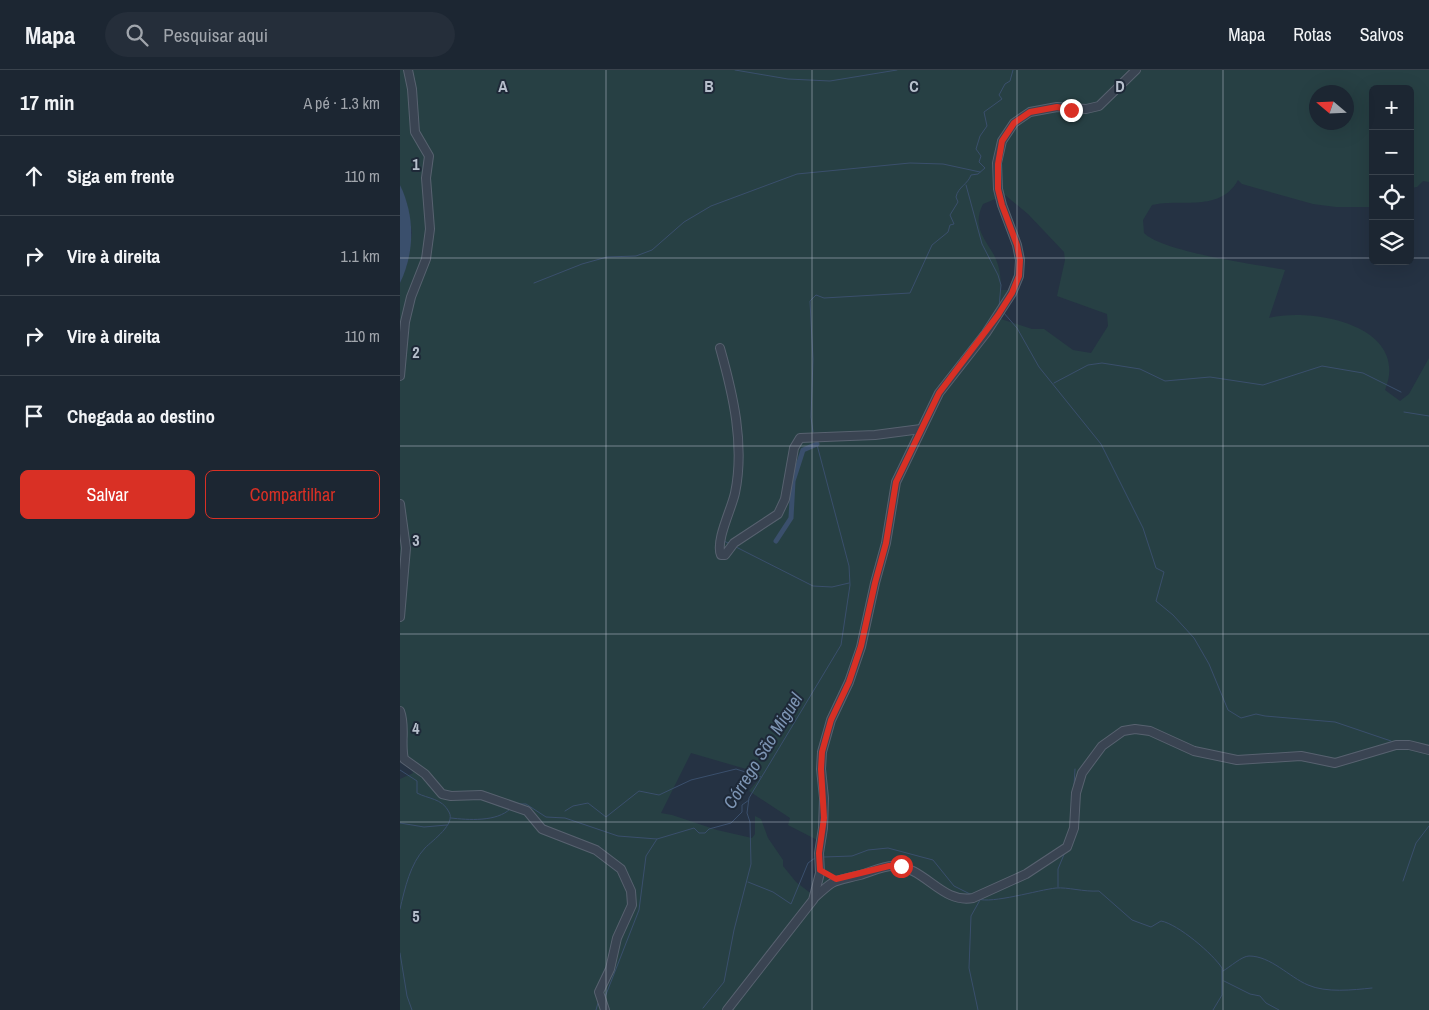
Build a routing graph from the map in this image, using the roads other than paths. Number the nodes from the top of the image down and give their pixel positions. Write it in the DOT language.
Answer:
graph roads {
  1 [pos="408,70"];
  2 [pos="1136,70"];
  3 [pos="720,348"];
  4 [pos="400,376"];
  5 [pos="921,429"];
  6 [pos="400,504"];
  7 [pos="400,617"];
  8 [pos="400,711"];
  9 [pos="1429,750"];
  10 [pos="820,870"];
  11 [pos="836,879"];
  12 [pos="813,900"];
  13 [pos="603,1003"];
  14 [pos="727,1010"];
  1 -- 4 [label="street"];
  2 -- 5 [label="street"];
  3 -- 5 [label="street"];
  5 -- 10 [label="street"];
  6 -- 7 [label="street"];
  8 -- 13 [label="street"];
  9 -- 11 [label="street"];
  10 -- 11 [label="street"];
  10 -- 12 [label="street"];
  11 -- 12 [label="street"];
  12 -- 14 [label="street"];
}
